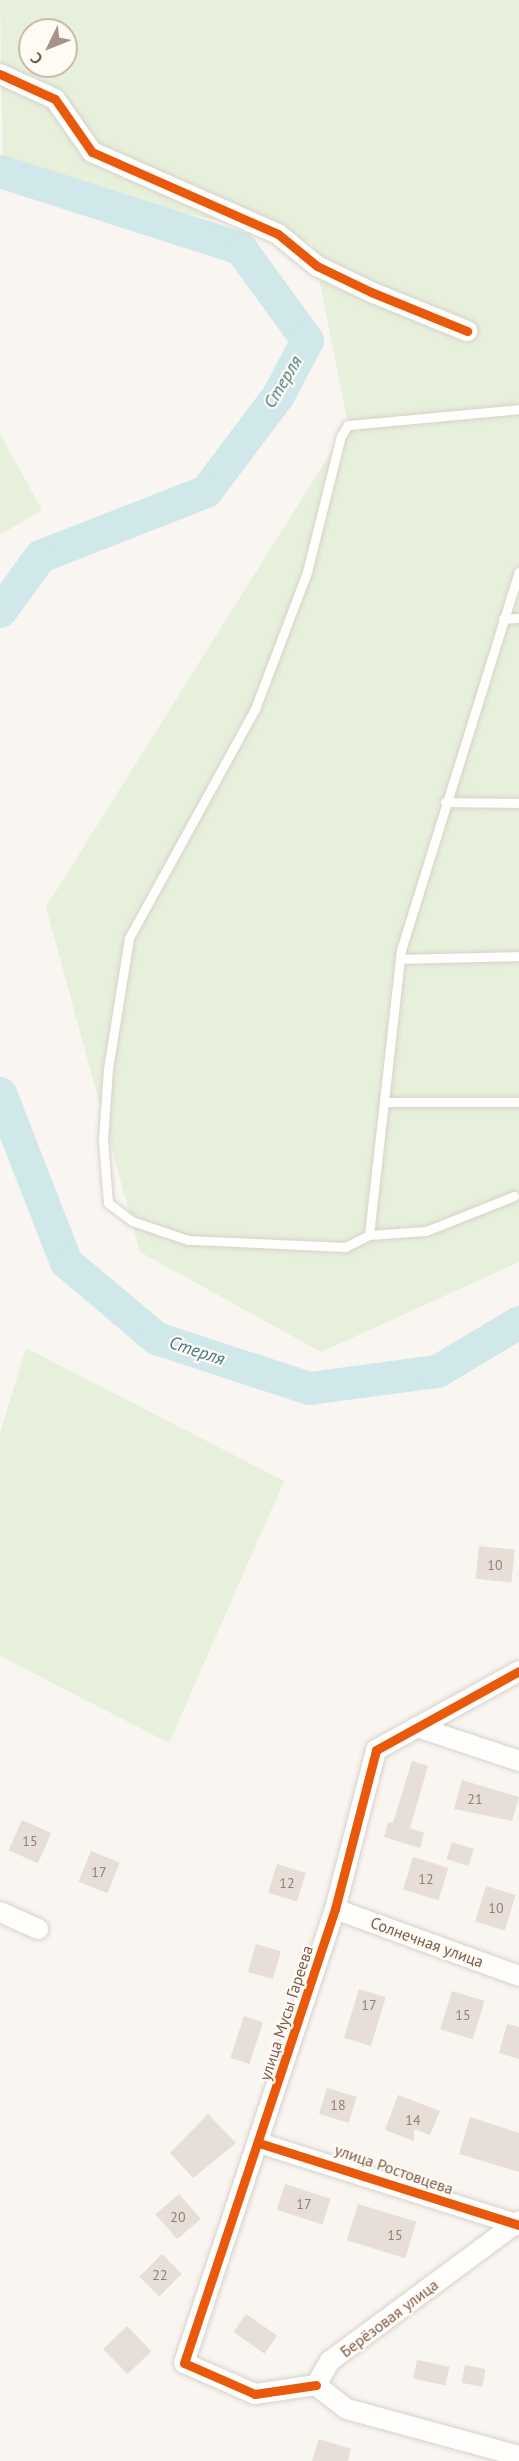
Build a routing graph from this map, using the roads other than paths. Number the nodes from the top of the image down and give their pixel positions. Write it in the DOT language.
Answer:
graph roads {
  1 [pos="0,74"];
  2 [pos="467,331"];
  3 [pos="519,409"];
  4 [pos="519,572"];
  5 [pos="519,618"];
  6 [pos="503,619"];
  7 [pos="445,802"];
  8 [pos="519,803"];
  9 [pos="519,956"];
  10 [pos="400,959"];
  11 [pos="384,1102"];
  12 [pos="519,1102"];
  13 [pos="514,1196"];
  14 [pos="369,1235"];
  15 [pos="519,1671"];
  16 [pos="417,1727"];
  17 [pos="519,1761"];
  18 [pos="335,1909"];
  19 [pos="0,1912"];
  20 [pos="38,1929"];
  21 [pos="519,1976"];
  22 [pos="259,2143"];
  23 [pos="518,2223"];
  24 [pos="316,2385"];
  25 [pos="519,2456"];
  1 -- 2 [label="street"];
  3 -- 14 [label="lane"];
  4 -- 6 [label="lane"];
  5 -- 6 [label="lane"];
  6 -- 7 [label="lane"];
  7 -- 8 [label="lane"];
  7 -- 10 [label="lane"];
  9 -- 10 [label="lane"];
  10 -- 11 [label="lane"];
  11 -- 12 [label="lane"];
  11 -- 14 [label="lane"];
  13 -- 14 [label="lane"];
  15 -- 16 [label="street, улица Мусы Гареева"];
  16 -- 17 [label="street"];
  16 -- 18 [label="street, улица Мусы Гареева"];
  18 -- 21 [label="street, Солнечная улица"];
  18 -- 22 [label="street, улица Мусы Гареева"];
  19 -- 20 [label="street"];
  22 -- 23 [label="street, улица Ростовцева"];
  22 -- 24 [label="street, улица Мусы Гареева"];
  23 -- 24 [label="street, Берёзовая улица"];
  24 -- 25 [label="street"];
}
